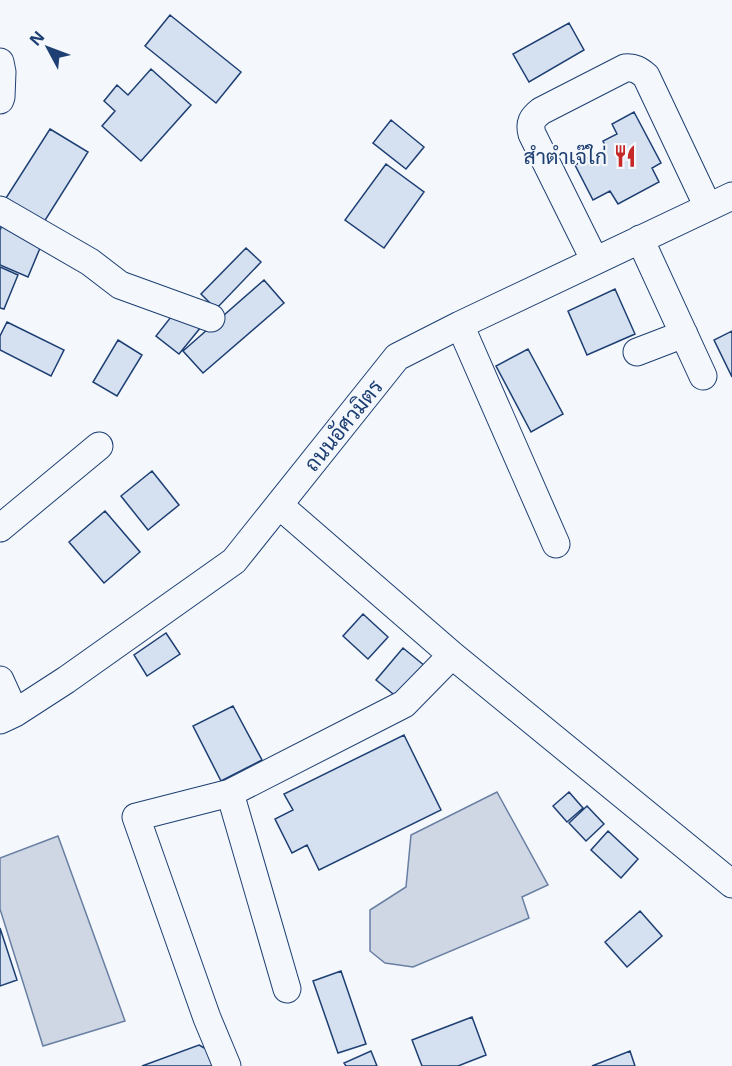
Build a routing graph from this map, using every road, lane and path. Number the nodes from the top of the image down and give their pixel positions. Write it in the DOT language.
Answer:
graph roads {
  1 [pos="0,62"];
  2 [pos="0,100"];
  3 [pos="732,196"];
  4 [pos="708,207"];
  5 [pos="0,210"];
  6 [pos="640,239"];
  7 [pos="595,261"];
  8 [pos="211,318"];
  9 [pos="460,325"];
  10 [pos="684,334"];
  11 [pos="637,352"];
  12 [pos="703,376"];
  13 [pos="99,446"];
  14 [pos="279,505"];
  15 [pos="0,528"];
  16 [pos="556,544"];
  17 [pos="452,655"];
  18 [pos="0,680"];
  19 [pos="7,716"];
  20 [pos="230,793"];
  21 [pos="732,884"];
  22 [pos="287,989"];
  23 [pos="227,1066"];
  1 -- 2 [label="street"];
  3 -- 4 [label="street, ถนนอัศวมิตร"];
  4 -- 6 [label="street, ถนนอัศวมิตร"];
  4 -- 7 [label="street"];
  5 -- 8 [label="street"];
  6 -- 7 [label="street, ถนนอัศวมิตร"];
  6 -- 10 [label="street"];
  7 -- 9 [label="street, ถนนอัศวมิตร"];
  9 -- 14 [label="street, ถนนอัศวมิตร"];
  9 -- 16 [label="street"];
  10 -- 11 [label="street"];
  10 -- 12 [label="street"];
  13 -- 15 [label="street"];
  14 -- 17 [label="street"];
  14 -- 19 [label="street, ถนนอัศวมิตร"];
  17 -- 20 [label="street"];
  17 -- 21 [label="street"];
  18 -- 19 [label="street"];
  20 -- 22 [label="street"];
  20 -- 23 [label="street"];
}
